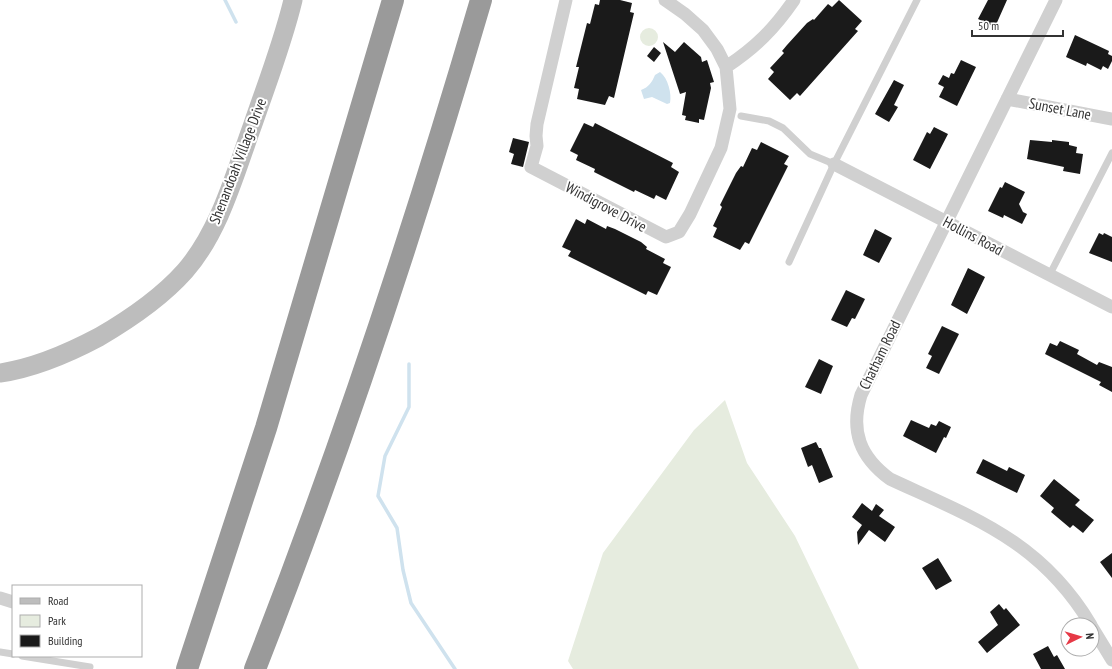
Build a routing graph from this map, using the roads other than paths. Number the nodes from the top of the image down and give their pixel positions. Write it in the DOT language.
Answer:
graph roads {
  1 [pos="293,0"];
  2 [pos="393,0"];
  3 [pos="481,0"];
  4 [pos="566,0"];
  5 [pos="665,0"];
  6 [pos="794,0"];
  7 [pos="917,0"];
  8 [pos="1056,0"];
  9 [pos="726,67"];
  10 [pos="1007,98"];
  11 [pos="740,116"];
  12 [pos="1112,119"];
  13 [pos="1112,152"];
  14 [pos="834,164"];
  15 [pos="946,222"];
  16 [pos="788,262"];
  17 [pos="1049,276"];
  18 [pos="1112,307"];
  19 [pos="0,373"];
  20 [pos="0,598"];
  21 [pos="12,602"];
  22 [pos="1086,617"];
  23 [pos="1100,640"];
  24 [pos="0,652"];
  25 [pos="12,654"];
  26 [pos="28,657"];
  27 [pos="1112,660"];
  28 [pos="90,667"];
  29 [pos="187,669"];
  30 [pos="255,669"];
  1 -- 19 [label="street, Shenandoah Village Drive"];
  2 -- 29 [label="highway"];
  3 -- 30 [label="highway"];
  4 -- 9 [label="street, Windigrove Drive"];
  5 -- 9 [label="street, Windigrove Drive"];
  6 -- 9 [label="street"];
  7 -- 14 [label="lane"];
  8 -- 10 [label="street, Chatham Road"];
  10 -- 12 [label="street, Sunset Lane"];
  10 -- 15 [label="street, Chatham Road"];
  11 -- 14 [label="lane"];
  13 -- 17 [label="lane"];
  14 -- 15 [label="street, Hollins Road"];
  14 -- 16 [label="lane"];
  15 -- 17 [label="street, Hollins Road"];
  15 -- 22 [label="street, Chatham Road"];
  17 -- 18 [label="street, Hollins Road"];
  20 -- 21 [label="street"];
  23 -- 27 [label="street, Chatham Road"];
  24 -- 25 [label="lane"];
  26 -- 28 [label="lane"];
}
